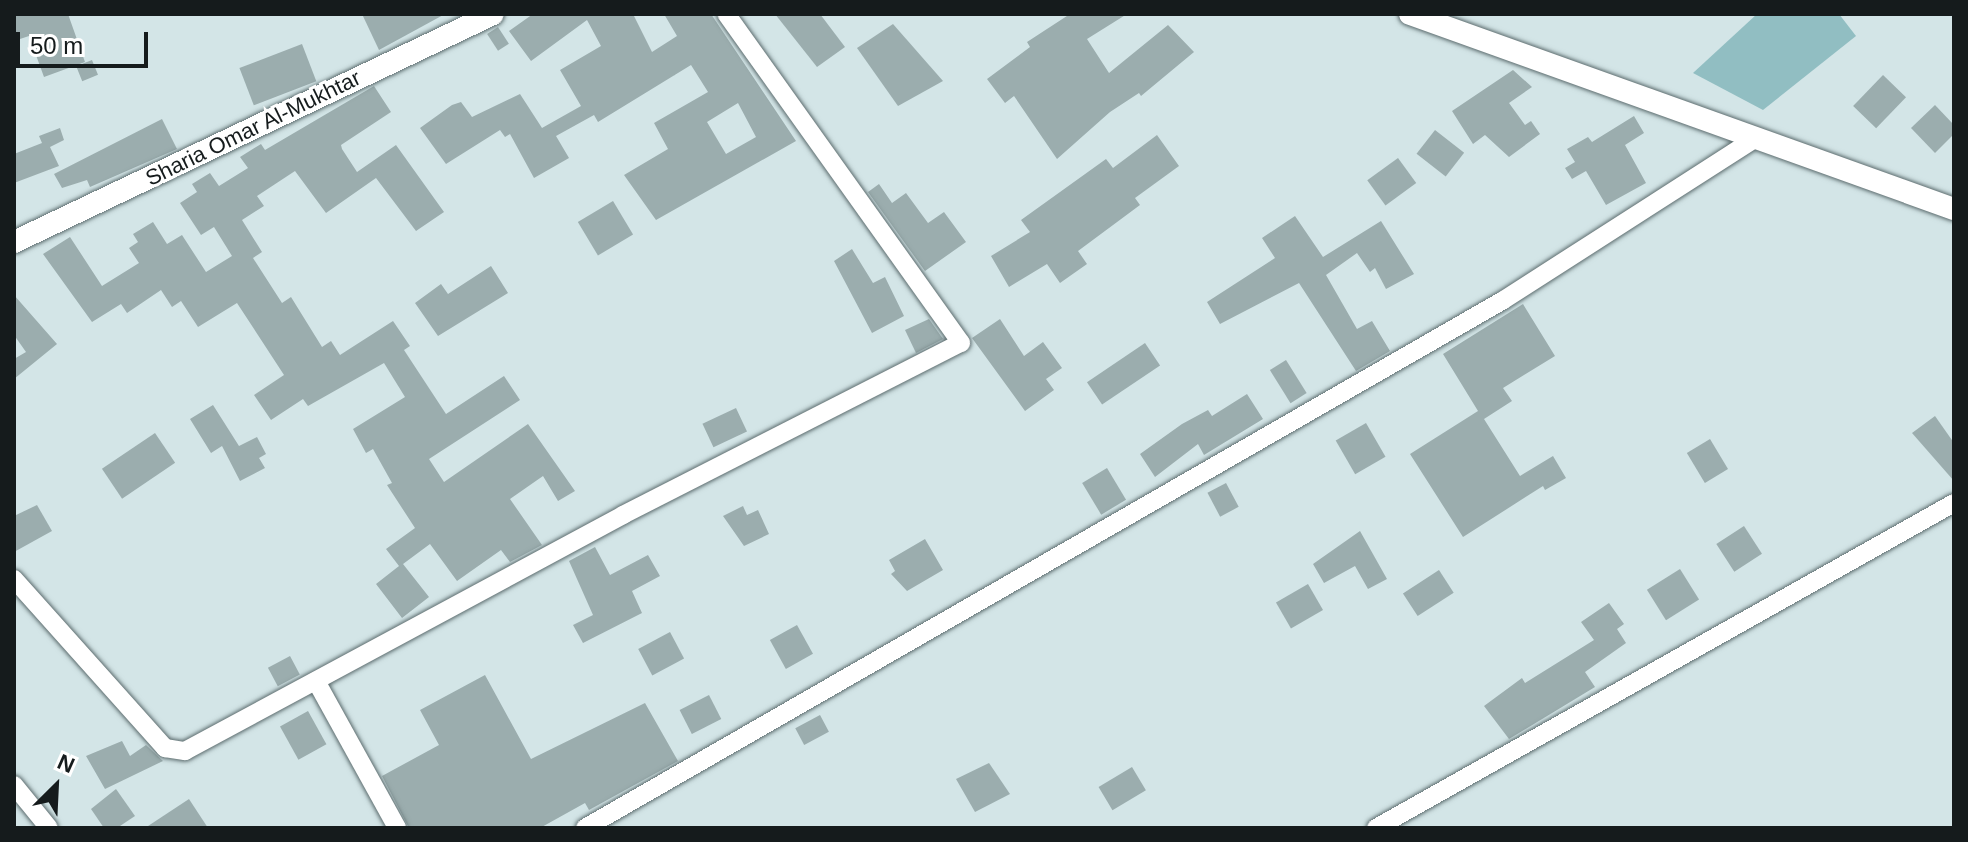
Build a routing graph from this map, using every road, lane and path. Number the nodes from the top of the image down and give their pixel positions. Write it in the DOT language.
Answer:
graph roads {
  1 [pos="493,14"];
  2 [pos="726,14"];
  3 [pos="1410,14"];
  4 [pos="1756,138"];
  5 [pos="1954,209"];
  6 [pos="14,242"];
  7 [pos="1954,503"];
  8 [pos="14,579"];
  9 [pos="316,681"];
  10 [pos="14,785"];
  11 [pos="49,828"];
  12 [pos="397,828"];
  13 [pos="585,828"];
  14 [pos="1376,828"];
  1 -- 6 [label="street, Sharia Omar Al-Mukhtar"];
  2 -- 9 [label="street"];
  3 -- 4 [label="street"];
  4 -- 5 [label="street"];
  4 -- 13 [label="street"];
  7 -- 14 [label="street"];
  8 -- 9 [label="street"];
  9 -- 12 [label="street"];
  10 -- 11 [label="street"];
}
